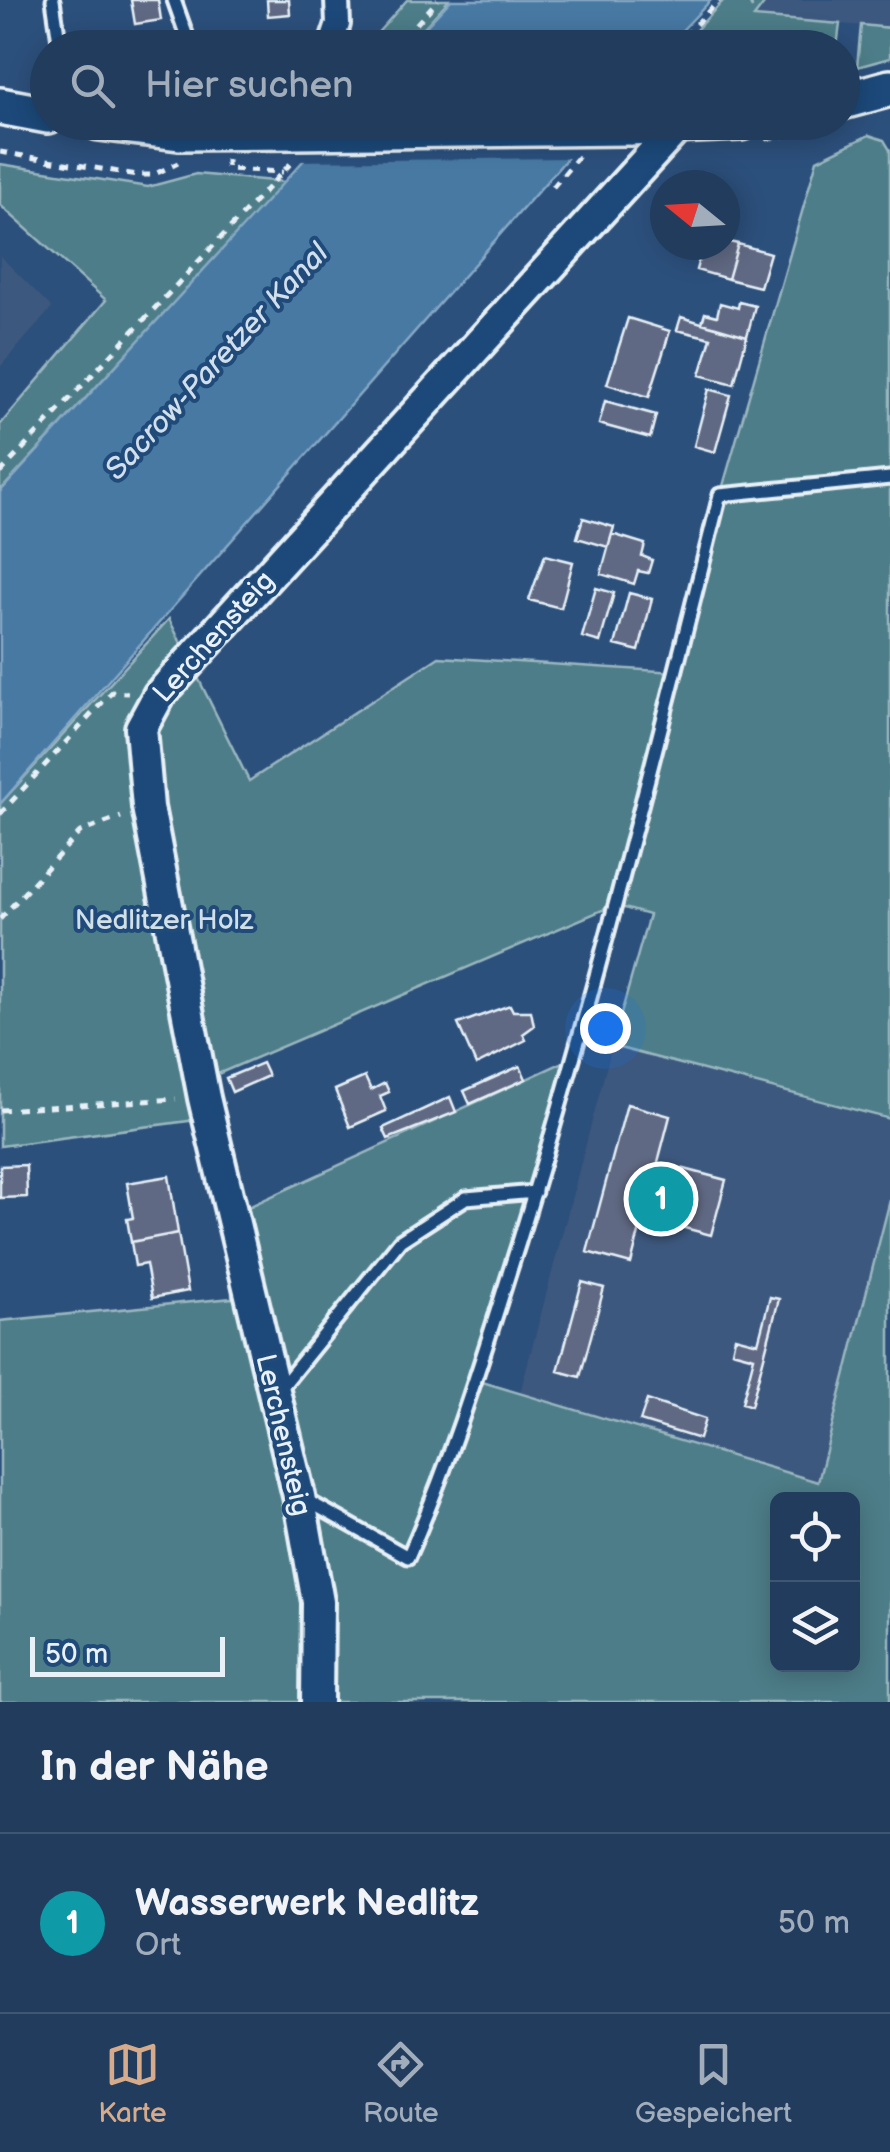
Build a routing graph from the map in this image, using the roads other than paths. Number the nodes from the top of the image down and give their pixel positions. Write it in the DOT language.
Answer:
graph roads {
  1 [pos="53,0"];
  2 [pos="174,0"];
  3 [pos="337,0"];
  4 [pos="57,30"];
  5 [pos="184,30"];
  6 [pos="336,30"];
  7 [pos="890,88"];
  8 [pos="860,104"];
  9 [pos="0,106"];
  10 [pos="30,112"];
  11 [pos="665,140"];
  12 [pos="890,478"];
  13 [pos="534,1192"];
  14 [pos="274,1396"];
  15 [pos="299,1496"];
  16 [pos="318,1702"];
  1 -- 4 [label="lane"];
  2 -- 5 [label="lane"];
  3 -- 6 [label="street"];
  7 -- 8 [label="main road"];
  9 -- 10 [label="main road"];
  11 -- 14 [label="street, Lerchensteig"];
  12 -- 13 [label="lane"];
  13 -- 14 [label="lane"];
  13 -- 15 [label="lane"];
  14 -- 15 [label="street, Lerchensteig"];
  15 -- 16 [label="street, Lerchensteig"];
}
